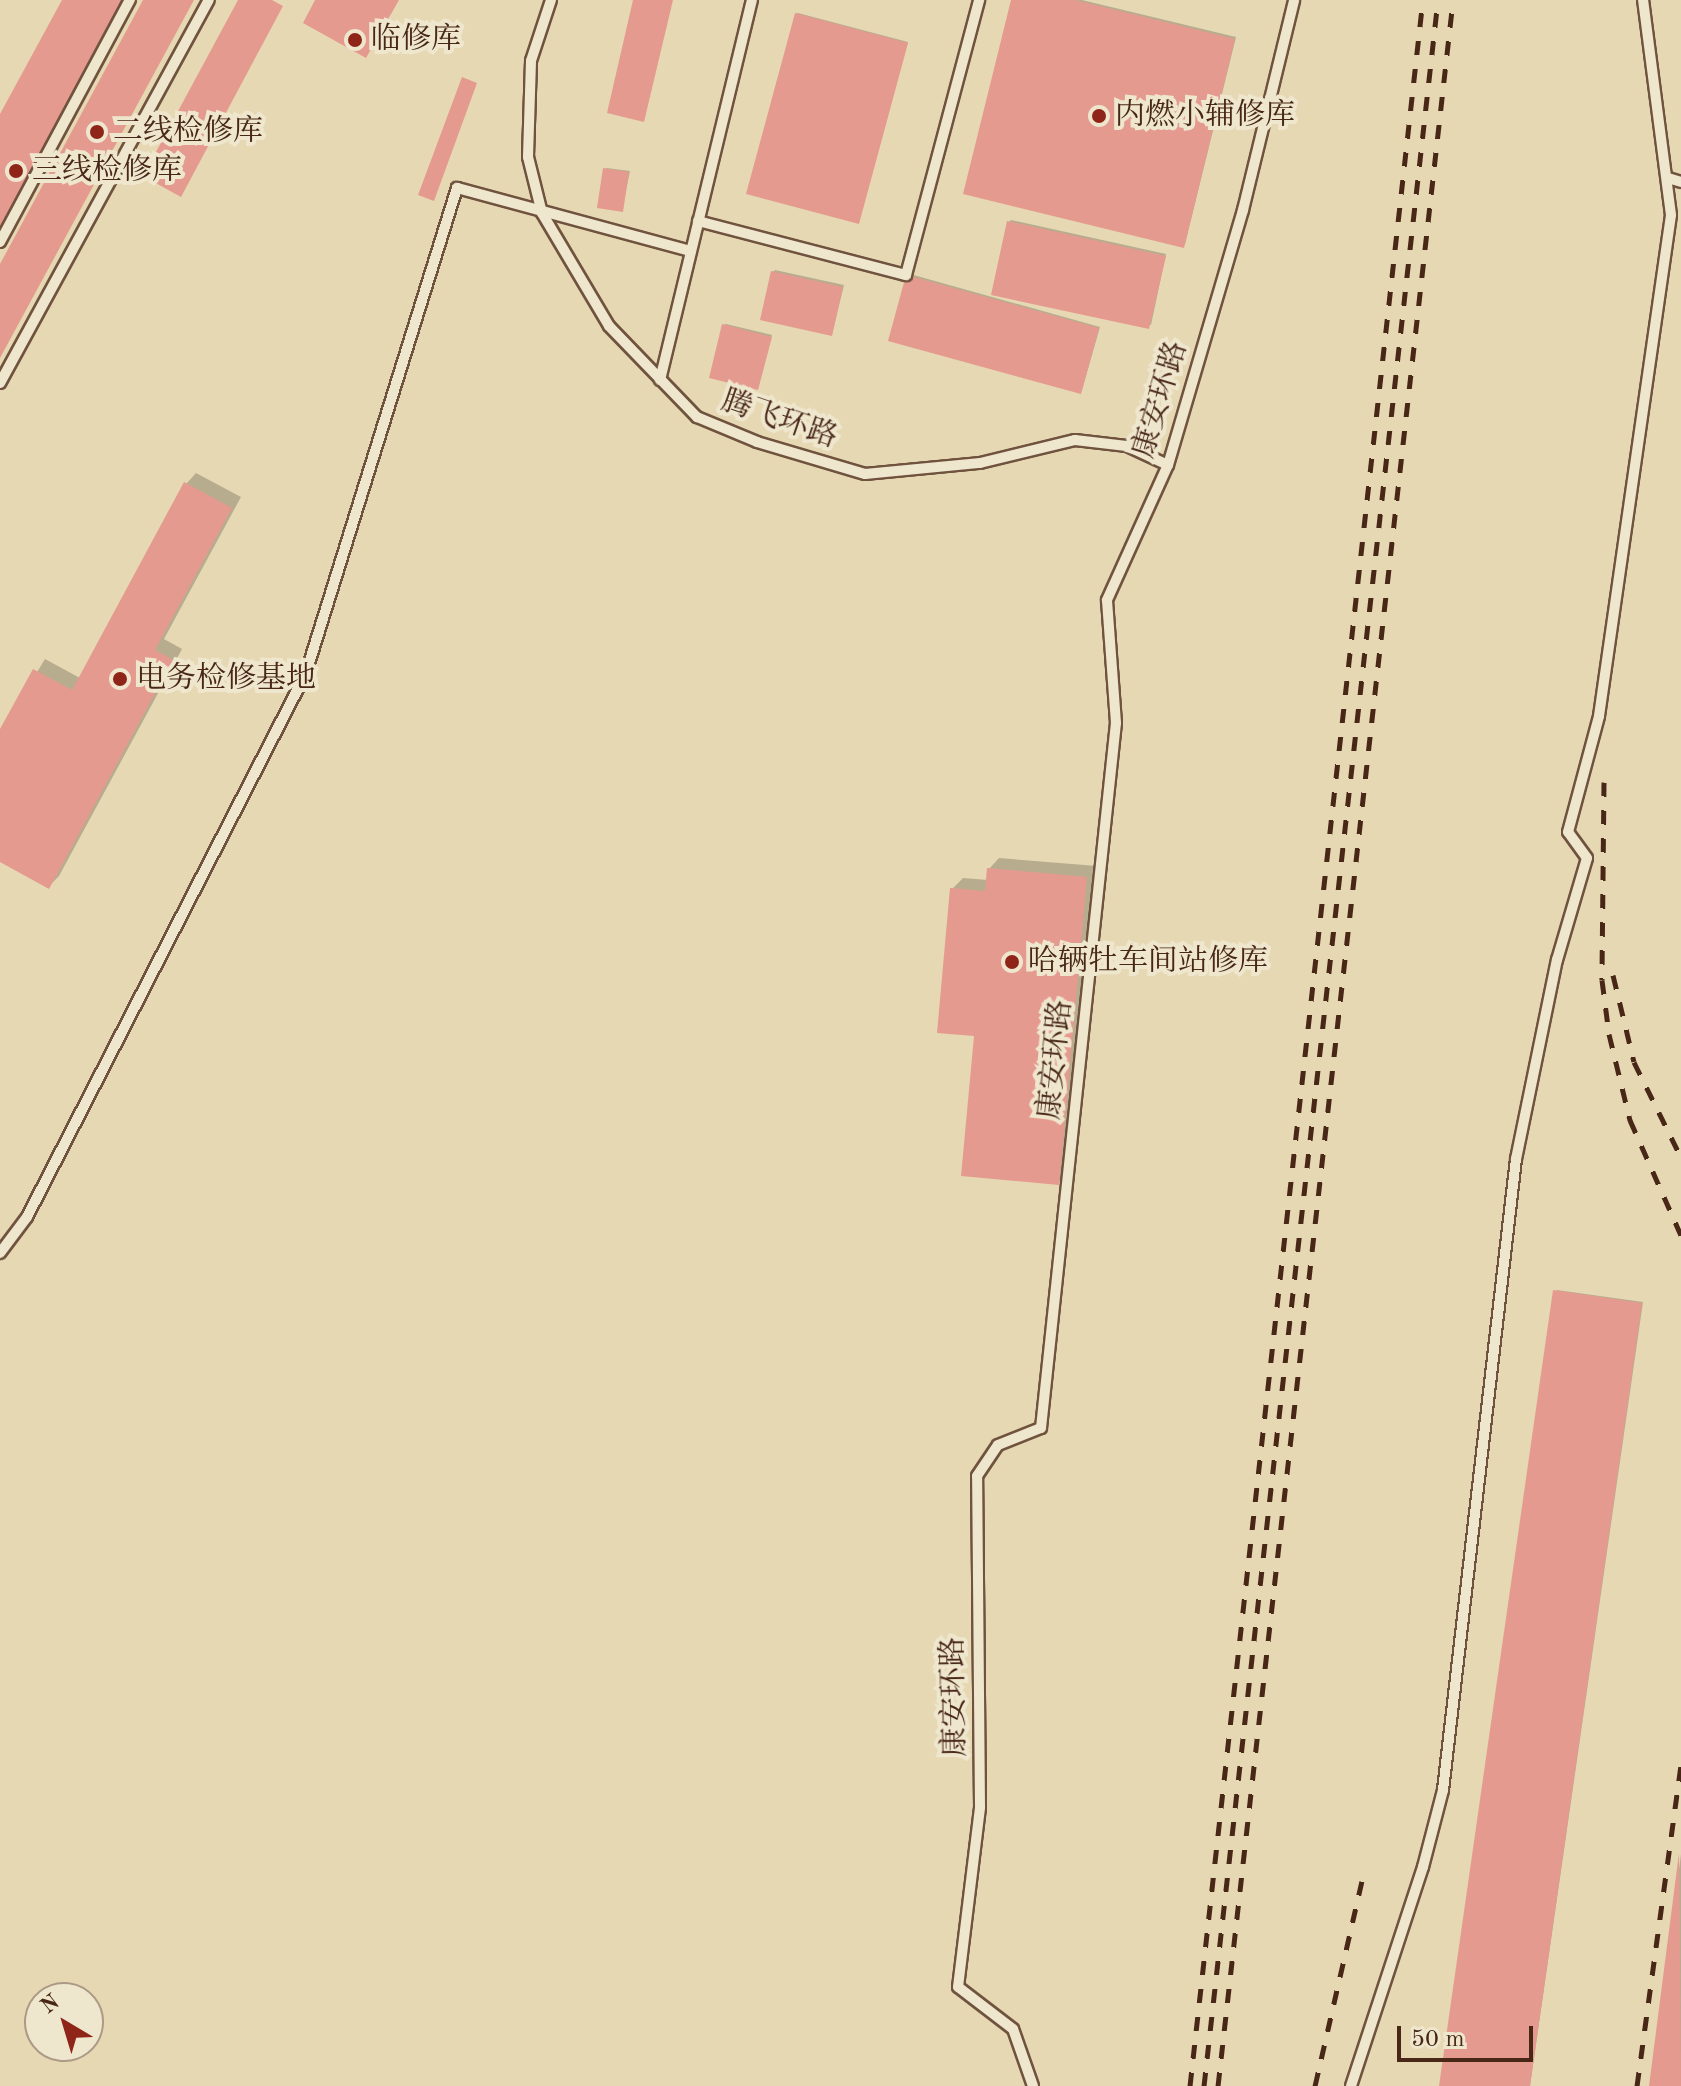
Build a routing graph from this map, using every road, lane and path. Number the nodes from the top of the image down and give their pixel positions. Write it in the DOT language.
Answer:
graph roads {
  1 [pos="130,0"];
  2 [pos="209,0"];
  3 [pos="551,0"];
  4 [pos="752,0"];
  5 [pos="979,0"];
  6 [pos="1294,0"];
  7 [pos="1643,0"];
  8 [pos="1668,178"];
  9 [pos="1681,182"];
  10 [pos="542,213"];
  11 [pos="698,221"];
  12 [pos="0,242"];
  13 [pos="691,251"];
  14 [pos="660,380"];
  15 [pos="0,383"];
  16 [pos="1168,465"];
  17 [pos="0,1253"];
  18 [pos="1033,2086"];
  19 [pos="1351,2086"];
  1 -- 12 [label="lane"];
  2 -- 15 [label="lane"];
  3 -- 10 [label="lane, 腾飞环路"];
  4 -- 11 [label="lane"];
  5 -- 11 [label="lane"];
  6 -- 16 [label="lane, 康安环路"];
  7 -- 8 [label="lane"];
  8 -- 9 [label="lane"];
  8 -- 19 [label="lane"];
  10 -- 13 [label="lane"];
  10 -- 14 [label="lane, 腾飞环路"];
  10 -- 17 [label="lane"];
  11 -- 13 [label="lane"];
  13 -- 14 [label="lane"];
  14 -- 16 [label="lane, 腾飞环路"];
  16 -- 18 [label="lane, 康安环路"];
}
